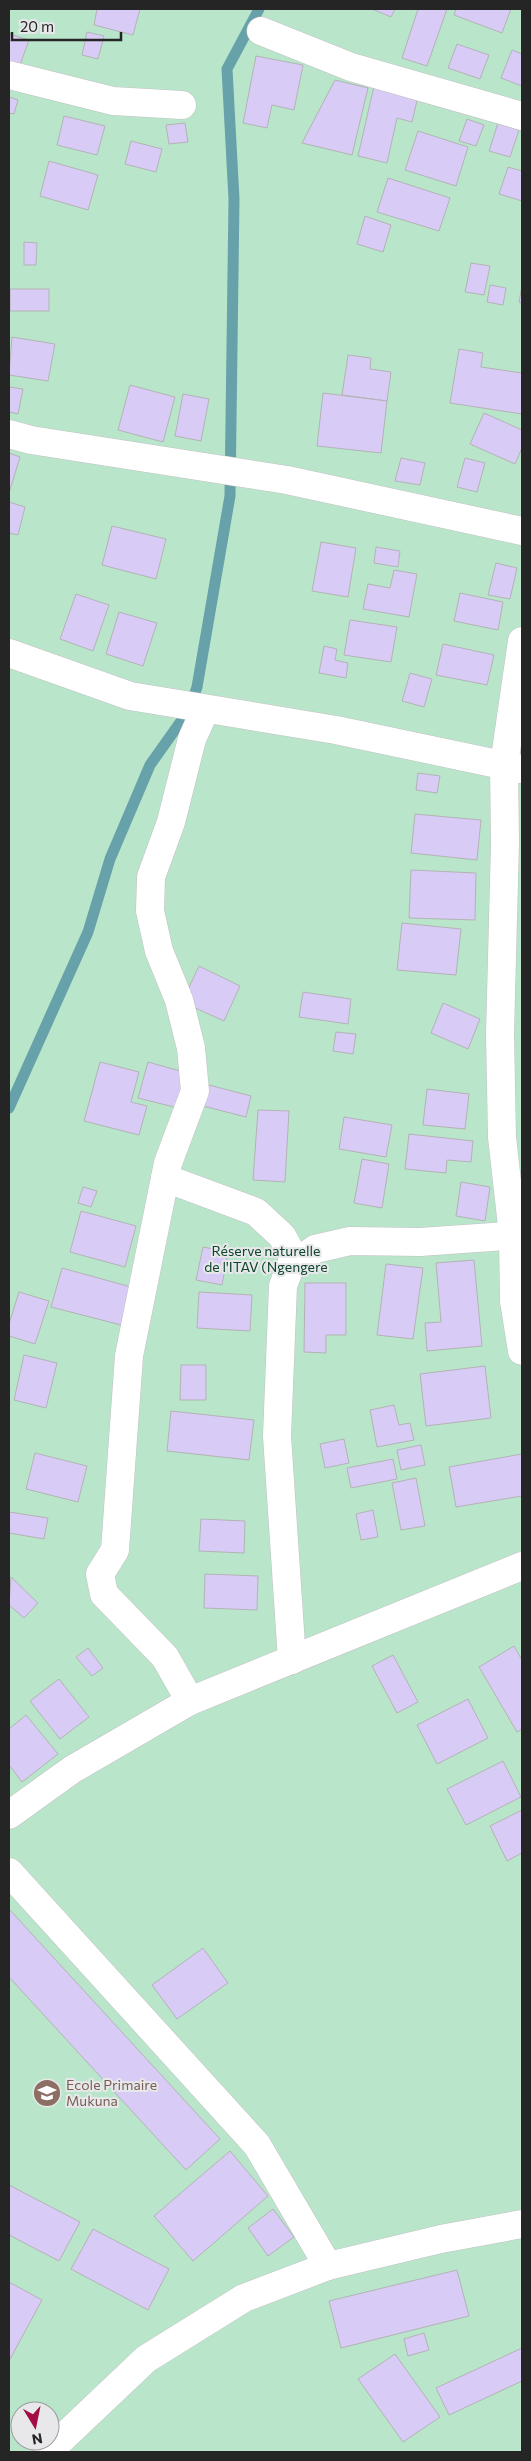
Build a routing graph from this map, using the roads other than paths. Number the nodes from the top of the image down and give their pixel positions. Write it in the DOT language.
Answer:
graph roads {
  1 [pos="261,31"];
  2 [pos="9,75"];
  3 [pos="182,105"];
  4 [pos="522,116"];
  5 [pos="9,434"];
  6 [pos="522,531"];
  7 [pos="522,641"];
  8 [pos="9,653"];
  9 [pos="195,708"];
  10 [pos="513,767"];
  11 [pos="165,1178"];
  12 [pos="518,1235"];
  13 [pos="296,1262"];
  14 [pos="522,1351"];
  15 [pos="522,1566"];
  16 [pos="292,1660"];
  17 [pos="190,1700"];
  18 [pos="9,1815"];
  19 [pos="9,1872"];
  20 [pos="522,2224"];
  21 [pos="328,2266"];
  22 [pos="48,2452"];
  1 -- 4 [label="street"];
  2 -- 3 [label="street"];
  5 -- 6 [label="street"];
  7 -- 10 [label="street"];
  8 -- 9 [label="street"];
  9 -- 10 [label="street"];
  9 -- 11 [label="street"];
  10 -- 12 [label="street"];
  11 -- 13 [label="street"];
  11 -- 17 [label="street"];
  12 -- 13 [label="street"];
  12 -- 14 [label="street"];
  13 -- 16 [label="street"];
  15 -- 16 [label="street"];
  16 -- 17 [label="street"];
  17 -- 18 [label="street"];
  19 -- 21 [label="street"];
  20 -- 21 [label="street"];
  21 -- 22 [label="street"];
}
